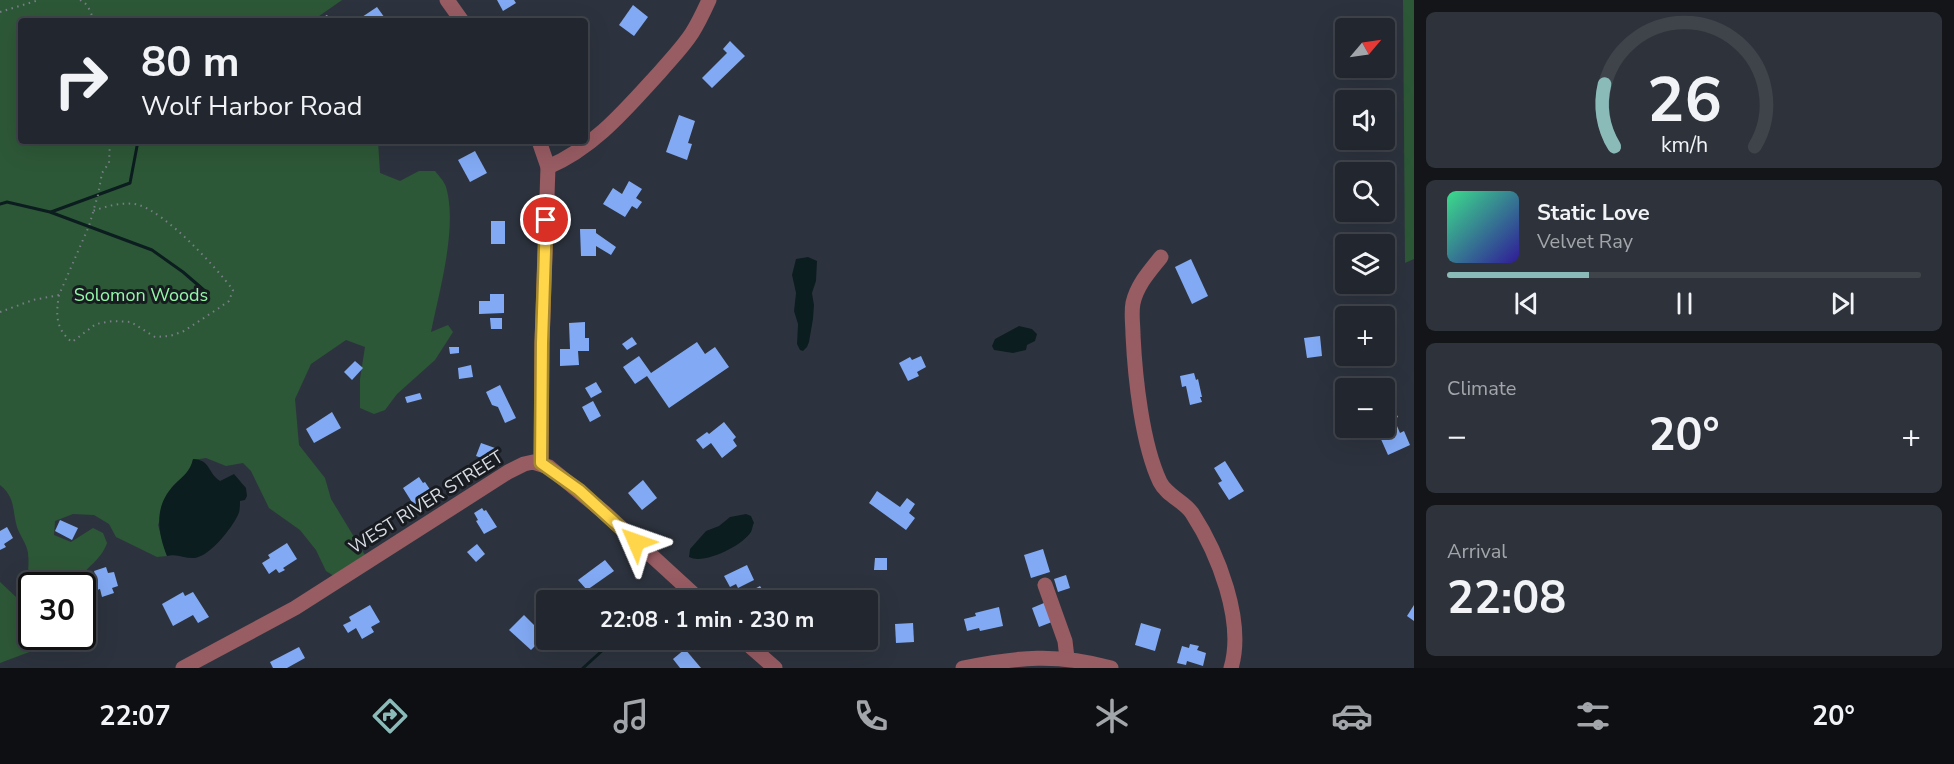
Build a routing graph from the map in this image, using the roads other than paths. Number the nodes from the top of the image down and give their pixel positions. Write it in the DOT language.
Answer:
graph roads {
  1 [pos="447,0"];
  2 [pos="710,0"];
  3 [pos="460,18"];
  4 [pos="588,143"];
  5 [pos="540,144"];
  6 [pos="586,144"];
  7 [pos="548,167"];
  8 [pos="1161,257"];
  9 [pos="541,463"];
  10 [pos="1045,585"];
  11 [pos="689,590"];
  12 [pos="755,650"];
  13 [pos="1067,658"];
  14 [pos="183,668"];
  15 [pos="775,668"];
  16 [pos="963,668"];
  17 [pos="1111,668"];
  18 [pos="1231,668"];
  1 -- 3 [label="street"];
  2 -- 4 [label="street"];
  5 -- 7 [label="street"];
  6 -- 7 [label="street"];
  7 -- 9 [label="street"];
  8 -- 18 [label="street"];
  9 -- 11 [label="street"];
  9 -- 14 [label="street, WEST RIVER STREET"];
  10 -- 13 [label="street"];
  12 -- 15 [label="street"];
  13 -- 16 [label="street"];
  13 -- 17 [label="street"];
}
